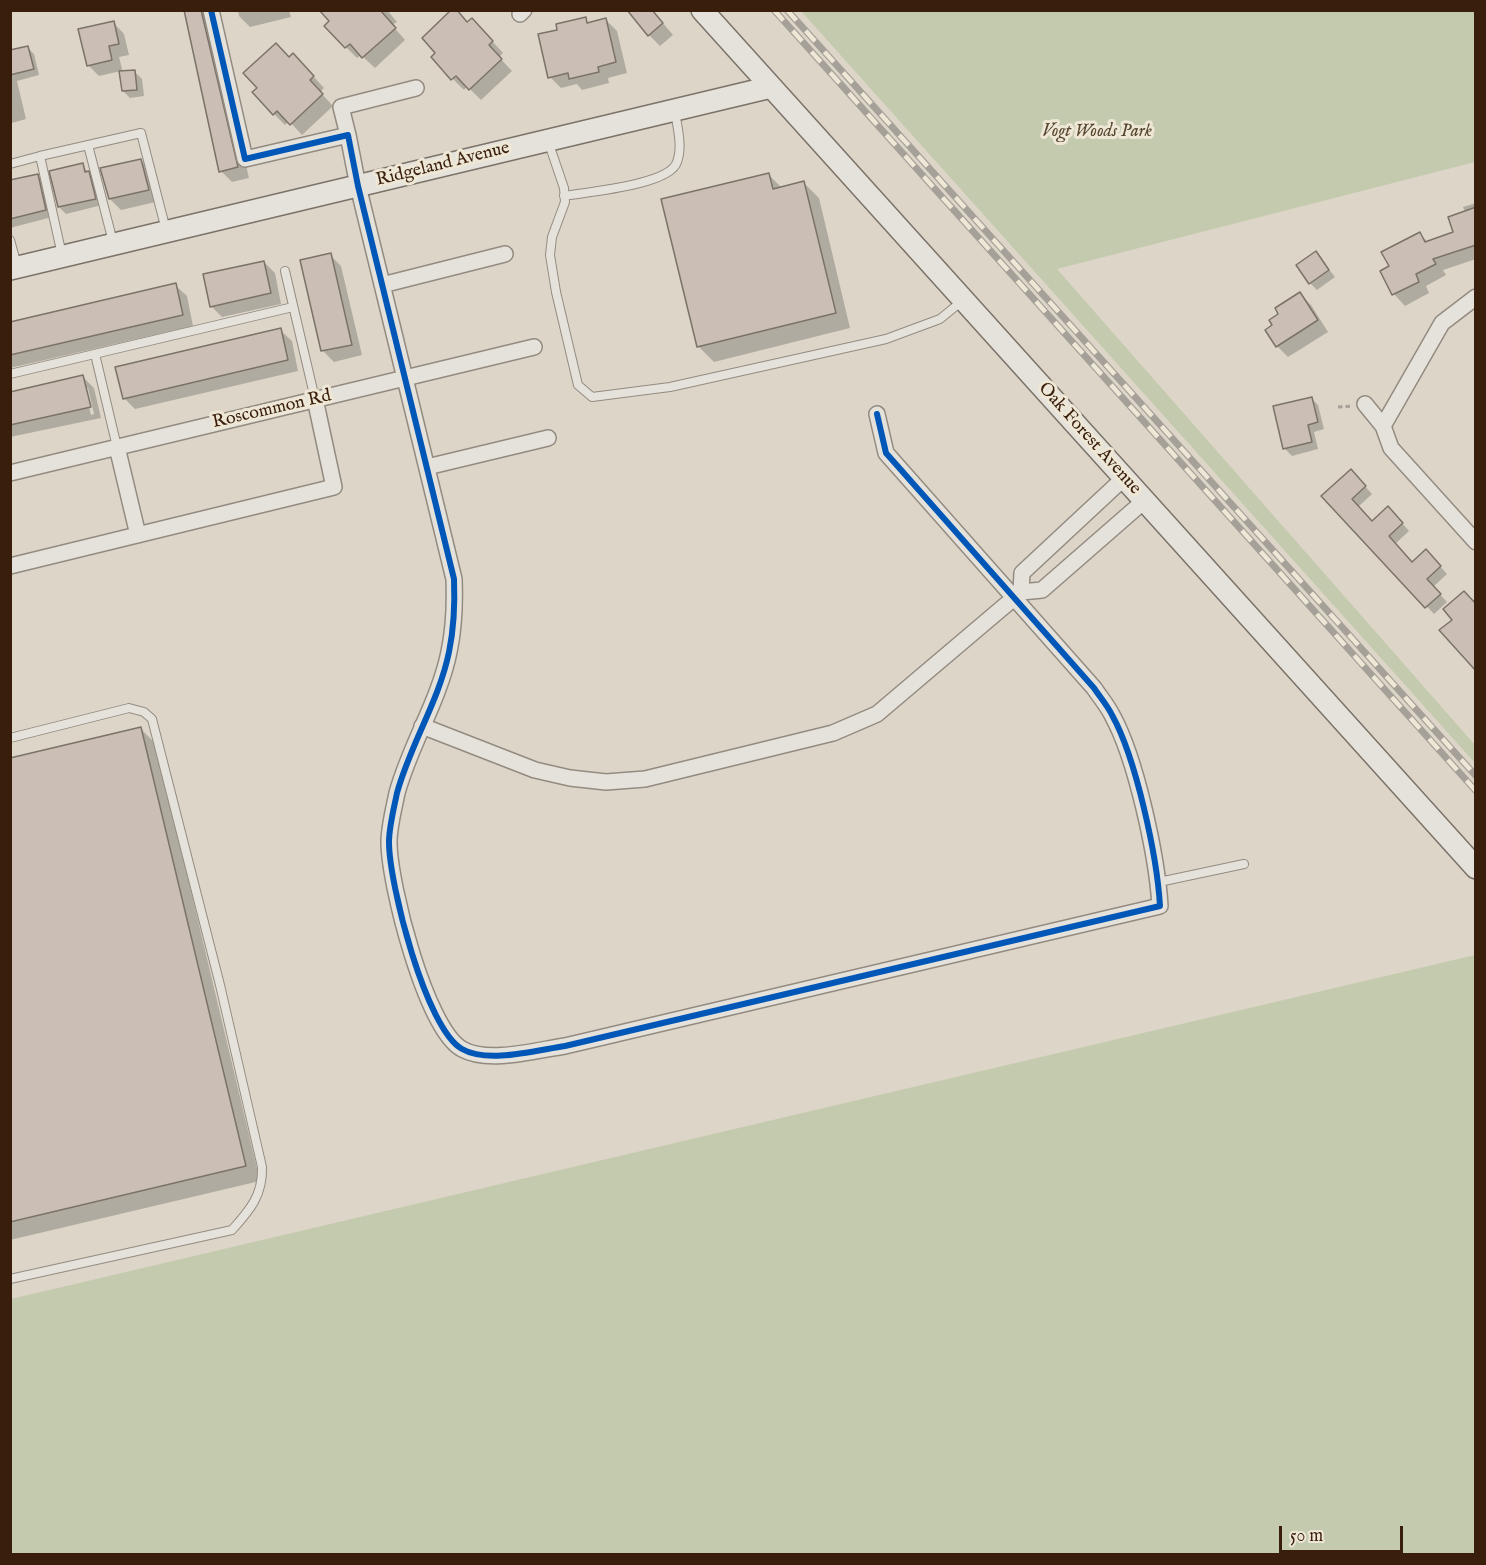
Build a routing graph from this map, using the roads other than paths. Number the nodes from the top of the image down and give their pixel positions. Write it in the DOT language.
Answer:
graph roads {
  1 [pos="211,10"];
  2 [pos="702,10"];
  3 [pos="771,87"];
  4 [pos="416,88"];
  5 [pos="675,110"];
  6 [pos="348,135"];
  7 [pos="548,140"];
  8 [pos="88,145"];
  9 [pos="40,156"];
  10 [pos="10,164"];
  11 [pos="358,186"];
  12 [pos="564,196"];
  13 [pos="166,232"];
  14 [pos="10,240"];
  15 [pos="113,244"];
  16 [pos="505,254"];
  17 [pos="63,256"];
  18 [pos="14,268"];
  19 [pos="285,271"];
  20 [pos="382,285"];
  21 [pos="1476,297"];
  22 [pos="963,300"];
  23 [pos="293,307"];
  24 [pos="534,347"];
  25 [pos="95,354"];
  26 [pos="10,374"];
  27 [pos="405,378"];
  28 [pos="315,399"];
  29 [pos="1365,404"];
  30 [pos="877,414"];
  31 [pos="1383,426"];
  32 [pos="548,438"];
  33 [pos="117,447"];
  34 [pos="427,467"];
  35 [pos="10,472"];
  36 [pos="1124,478"];
  37 [pos="1144,501"];
  38 [pos="138,535"];
  39 [pos="1476,542"];
  40 [pos="10,566"];
  41 [pos="1017,595"];
  42 [pos="422,726"];
  43 [pos="10,738"];
  44 [pos="1244,864"];
  45 [pos="1476,868"];
  46 [pos="1158,882"];
  47 [pos="10,1279"];
  1 -- 6 [label="street"];
  2 -- 3 [label="street, Oak Forest Avenue"];
  3 -- 5 [label="street, Ridgeland Avenue"];
  3 -- 22 [label="street, Oak Forest Avenue"];
  4 -- 6 [label="street"];
  5 -- 7 [label="street, Ridgeland Avenue"];
  5 -- 12 [label="lane"];
  6 -- 11 [label="street"];
  7 -- 11 [label="street, Ridgeland Avenue"];
  7 -- 12 [label="lane"];
  8 -- 9 [label="lane"];
  8 -- 13 [label="lane"];
  8 -- 15 [label="lane"];
  9 -- 10 [label="lane"];
  9 -- 17 [label="lane"];
  11 -- 13 [label="street, Ridgeland Avenue"];
  11 -- 20 [label="street"];
  12 -- 22 [label="lane"];
  13 -- 15 [label="street, Ridgeland Avenue"];
  14 -- 18 [label="lane"];
  15 -- 17 [label="street, Ridgeland Avenue"];
  16 -- 20 [label="street"];
  17 -- 18 [label="street, Ridgeland Avenue"];
  19 -- 23 [label="lane"];
  20 -- 27 [label="street"];
  21 -- 31 [label="street"];
  22 -- 36 [label="street, Oak Forest Avenue"];
  23 -- 25 [label="lane"];
  23 -- 28 [label="lane"];
  24 -- 27 [label="street, Roscommon Rd"];
  25 -- 26 [label="lane"];
  25 -- 33 [label="lane"];
  27 -- 28 [label="street, Roscommon Rd"];
  27 -- 34 [label="street"];
  28 -- 33 [label="street, Roscommon Rd"];
  28 -- 38 [label="street"];
  29 -- 31 [label="street"];
  30 -- 41 [label="street"];
  31 -- 39 [label="street"];
  32 -- 34 [label="street"];
  33 -- 35 [label="street, Roscommon Rd"];
  33 -- 38 [label="street"];
  34 -- 42 [label="street"];
  36 -- 37 [label="street, Oak Forest Avenue"];
  36 -- 41 [label="street"];
  37 -- 41 [label="street"];
  37 -- 45 [label="street, Oak Forest Avenue"];
  38 -- 40 [label="street"];
  41 -- 42 [label="street"];
  41 -- 46 [label="street"];
  42 -- 46 [label="street"];
  43 -- 47 [label="lane"];
  44 -- 46 [label="lane"];
}
